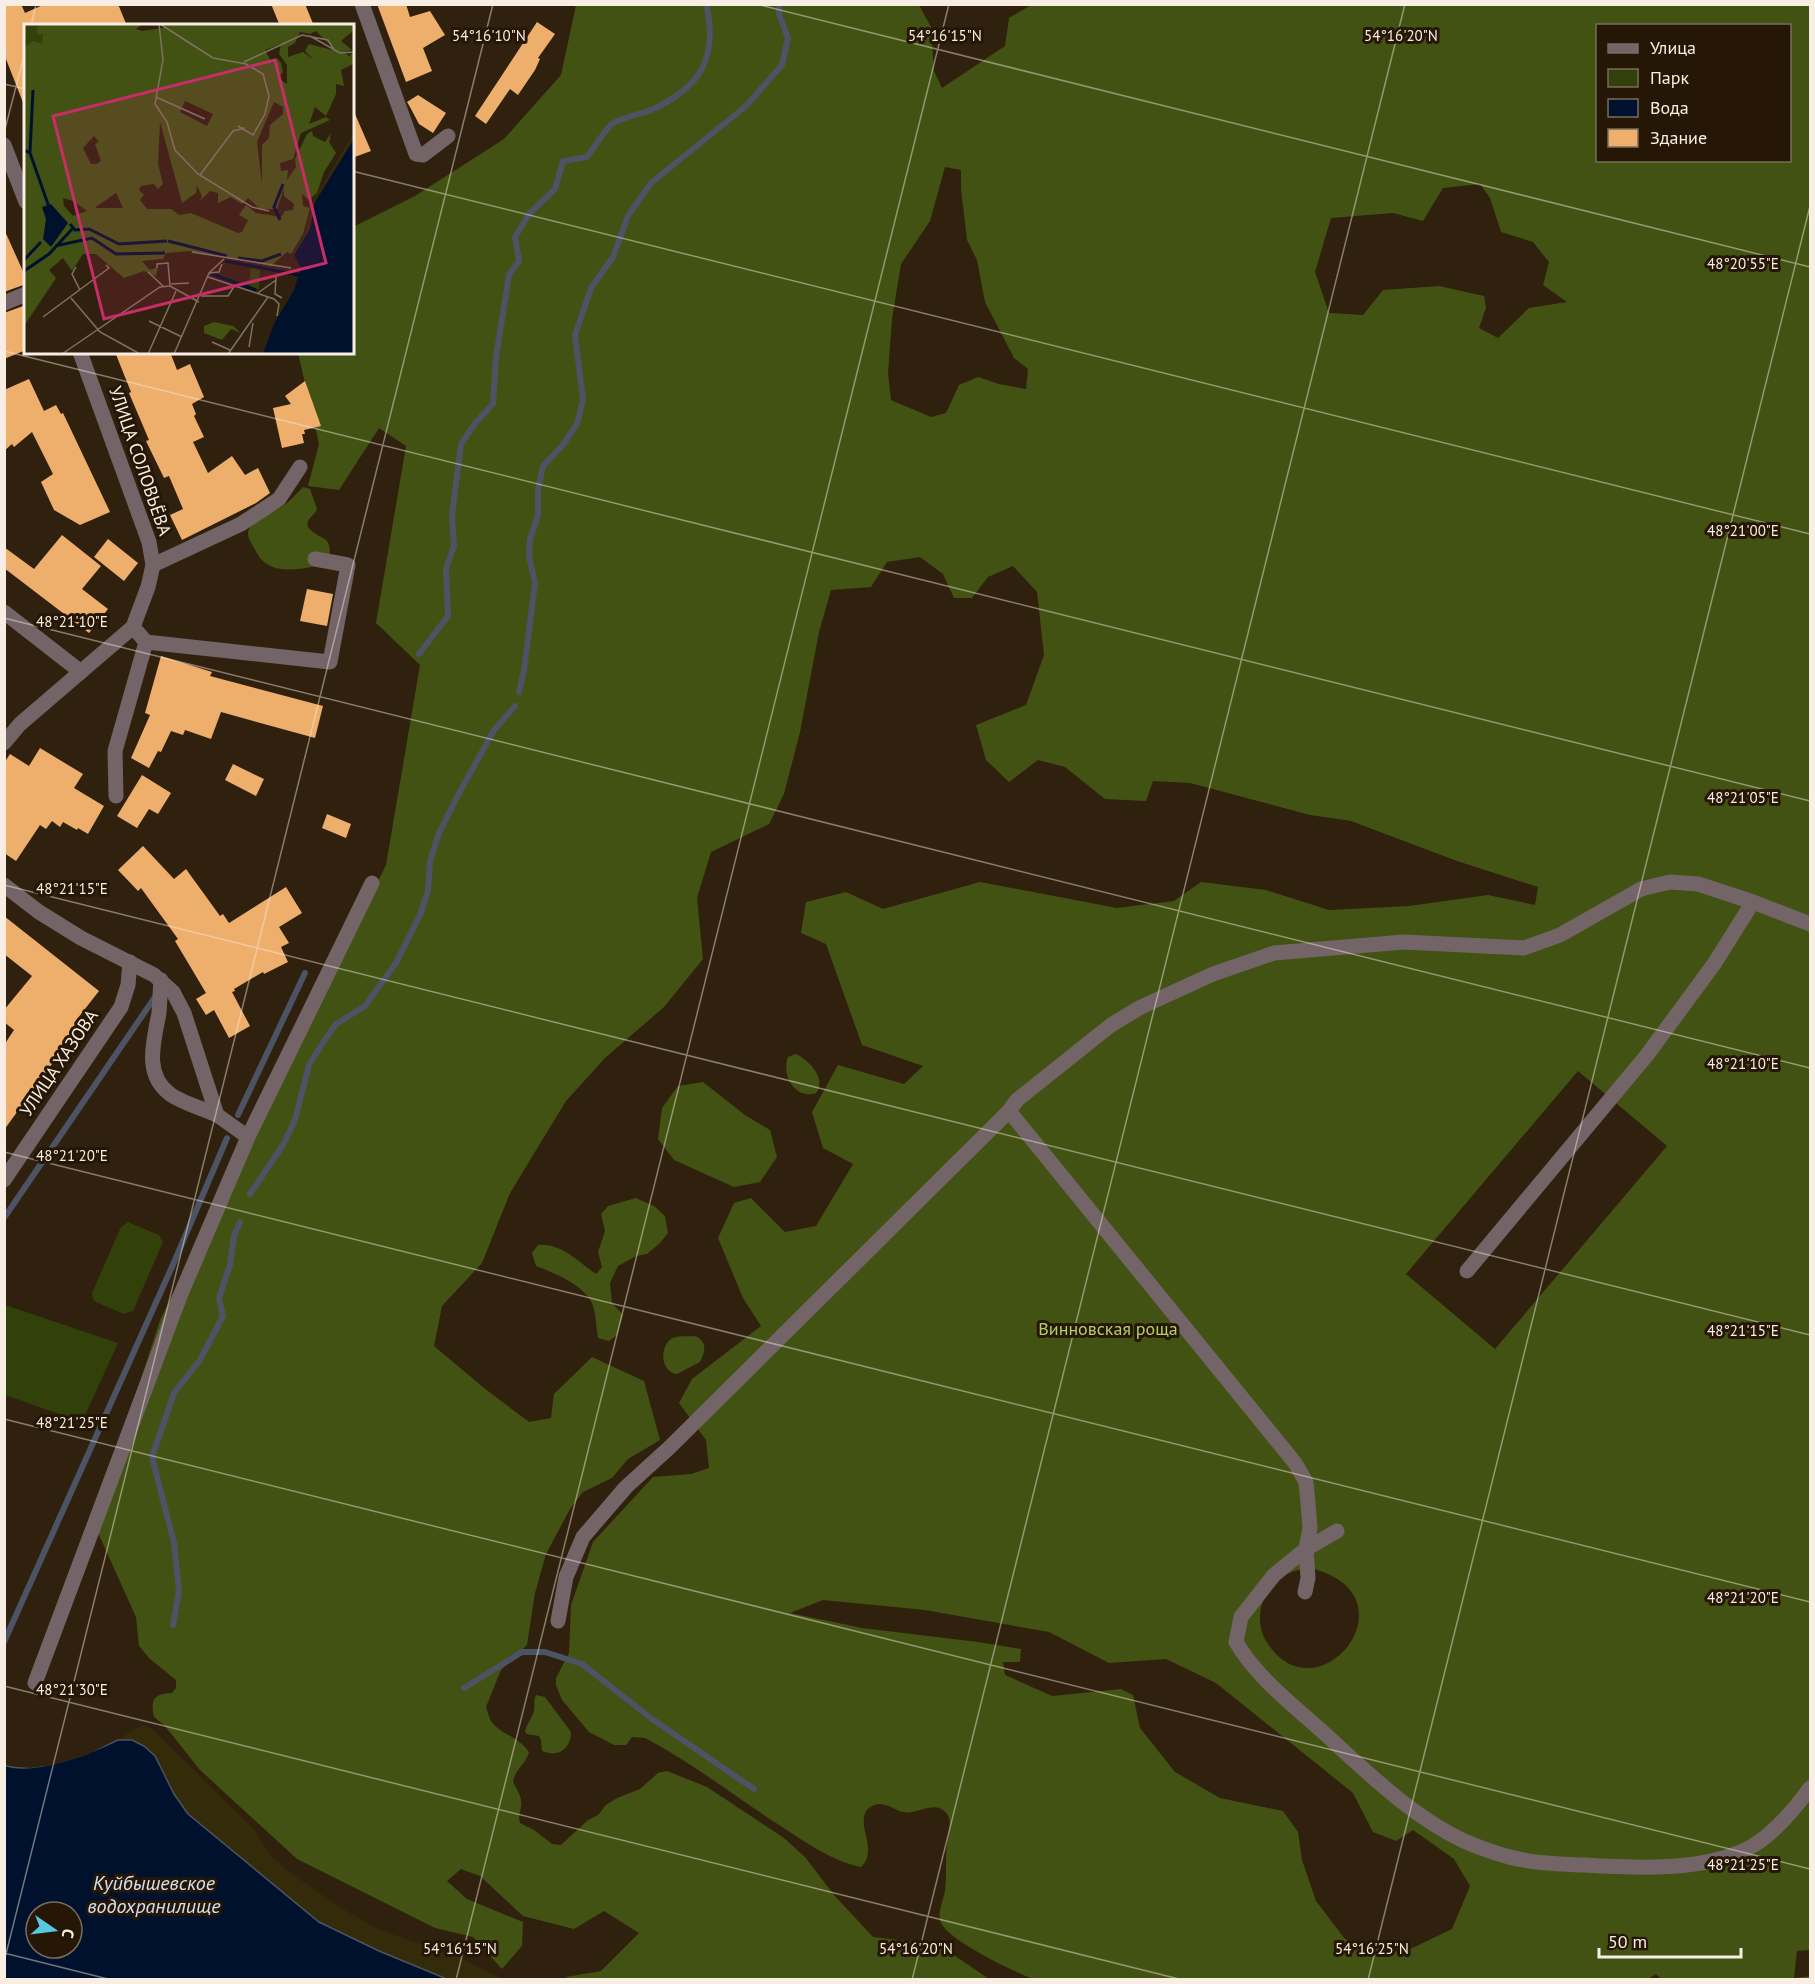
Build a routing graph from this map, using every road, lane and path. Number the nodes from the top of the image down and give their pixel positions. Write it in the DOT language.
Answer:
graph roads {
  1 [pos="363,4"];
  2 [pos="448,136"];
  3 [pos="4,145"];
  4 [pos="24,197"];
  5 [pos="24,295"];
  6 [pos="4,303"];
  7 [pos="81,354"];
  8 [pos="300,467"];
  9 [pos="315,559"];
  10 [pos="153,565"];
  11 [pos="4,612"];
  12 [pos="133,627"];
  13 [pos="146,642"];
  14 [pos="81,672"];
  15 [pos="4,743"];
  16 [pos="116,796"];
  17 [pos="372,883"];
  18 [pos="4,885"];
  19 [pos="1753,902"];
  20 [pos="1810,924"];
  21 [pos="130,962"];
  22 [pos="161,980"];
  23 [pos="1009,1111"];
  24 [pos="217,1115"];
  25 [pos="248,1137"];
  26 [pos="5,1178"];
  27 [pos="1467,1271"];
  28 [pos="1337,1531"];
  29 [pos="1306,1549"];
  30 [pos="1305,1592"];
  31 [pos="558,1621"];
  32 [pos="35,1683"];
  33 [pos="1810,1788"];
  1 -- 2 [label="street"];
  3 -- 4 [label="street"];
  5 -- 6 [label="street"];
  7 -- 10 [label="street, УЛИЦА СОЛОВЬЁВА"];
  8 -- 10 [label="street"];
  9 -- 13 [label="street"];
  10 -- 12 [label="street, УЛИЦА СОЛОВЬЁВА"];
  11 -- 14 [label="street"];
  12 -- 13 [label="street"];
  12 -- 14 [label="street"];
  13 -- 16 [label="street"];
  14 -- 15 [label="street"];
  17 -- 25 [label="street"];
  18 -- 21 [label="street"];
  19 -- 20 [label="street"];
  19 -- 23 [label="street"];
  19 -- 27 [label="street"];
  21 -- 22 [label="street"];
  21 -- 26 [label="street, УЛИЦА ХАЗОВА"];
  22 -- 24 [label="street"];
  22 -- 24 [label="street"];
  23 -- 29 [label="street"];
  23 -- 31 [label="street"];
  24 -- 25 [label="street"];
  25 -- 32 [label="street"];
  28 -- 29 [label="street"];
  29 -- 30 [label="street"];
  29 -- 33 [label="street"];
}
